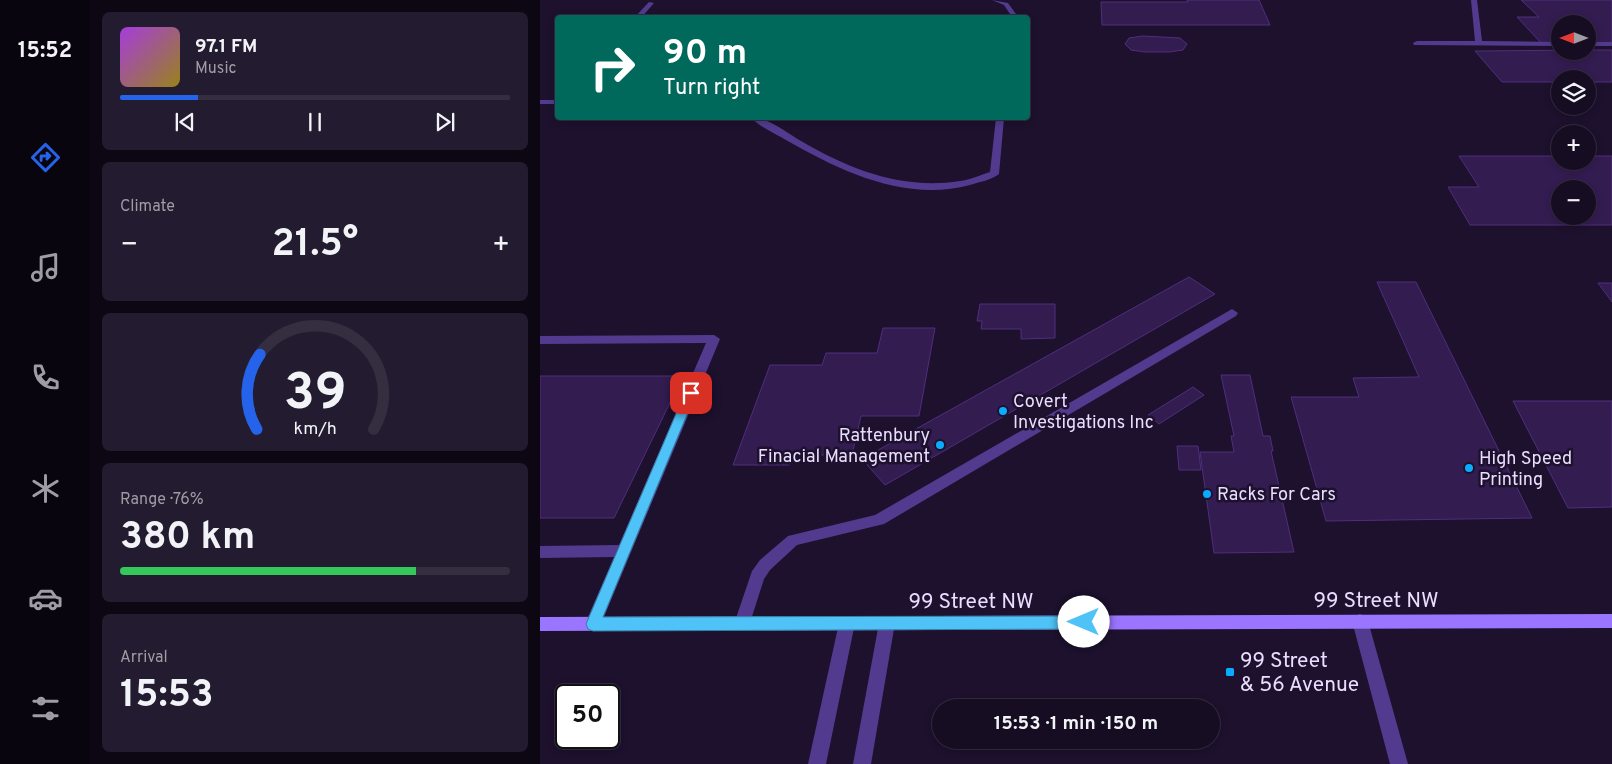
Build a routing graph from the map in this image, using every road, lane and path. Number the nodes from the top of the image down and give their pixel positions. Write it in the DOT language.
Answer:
graph roads {
  1 [pos="995,0"];
  2 [pos="1474,0"];
  3 [pos="650,3"];
  4 [pos="640,15"];
  5 [pos="1012,15"];
  6 [pos="1418,43"];
  7 [pos="1479,43"];
  8 [pos="1551,44"];
  9 [pos="1596,44"];
  10 [pos="1612,44"];
  11 [pos="555,101"];
  12 [pos="540,102"];
  13 [pos="759,120"];
  14 [pos="1000,120"];
  15 [pos="1232,314"];
  16 [pos="540,340"];
  17 [pos="540,552"];
  18 [pos="624,552"];
  19 [pos="1360,621"];
  20 [pos="1612,621"];
  21 [pos="847,623"];
  22 [pos="887,623"];
  23 [pos="540,624"];
  24 [pos="593,624"];
  25 [pos="742,624"];
  26 [pos="817,764"];
  27 [pos="862,764"];
  28 [pos="1398,764"];
  1 -- 5 [label="street"];
  2 -- 7 [label="street"];
  3 -- 4 [label="street"];
  6 -- 7 [label="street"];
  7 -- 8 [label="street"];
  9 -- 10 [label="street"];
  11 -- 12 [label="street"];
  13 -- 14 [label="street"];
  15 -- 25 [label="street"];
  16 -- 18 [label="street"];
  17 -- 18 [label="street"];
  18 -- 24 [label="street"];
  19 -- 20 [label="main road, 99 Street NW"];
  19 -- 22 [label="main road, 99 Street NW"];
  19 -- 28 [label="street"];
  21 -- 22 [label="main road, 99 Street NW"];
  21 -- 25 [label="main road, 99 Street NW"];
  21 -- 26 [label="street"];
  22 -- 27 [label="street"];
  23 -- 24 [label="main road, 99 Street NW"];
  24 -- 25 [label="main road, 99 Street NW"];
}
